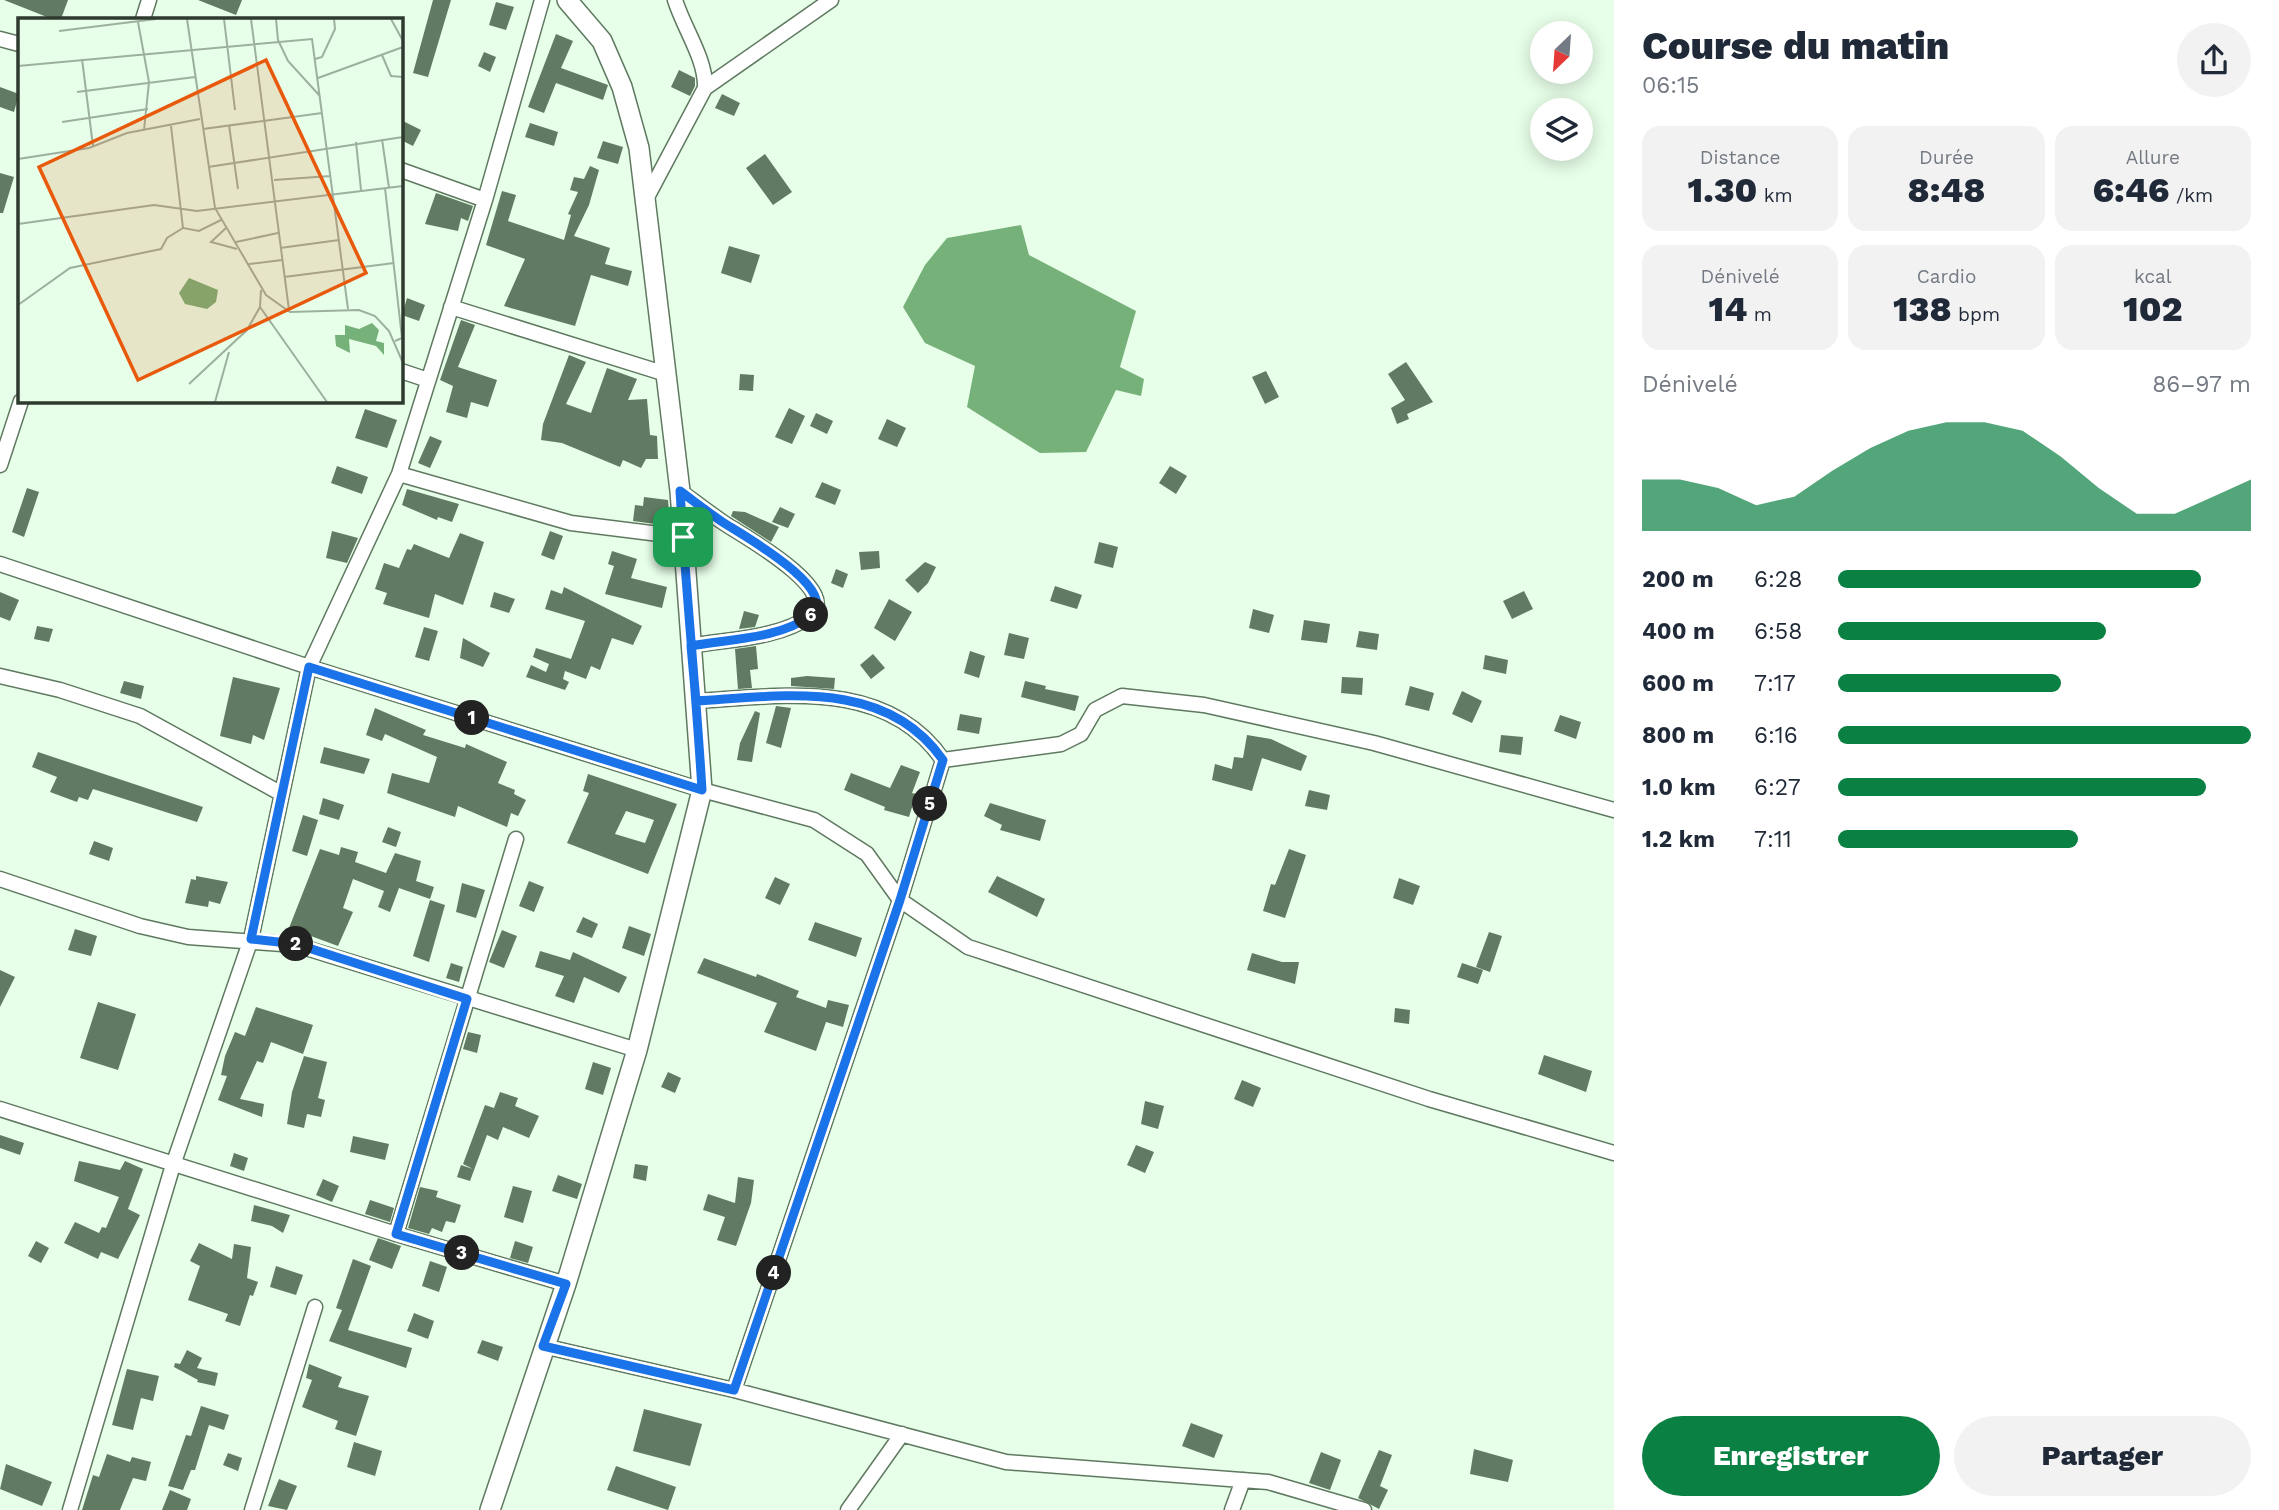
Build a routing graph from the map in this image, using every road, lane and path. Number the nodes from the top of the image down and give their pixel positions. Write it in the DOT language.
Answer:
graph roads {
  1 [pos="149,0"];
  2 [pos="542,0"];
  3 [pos="567,0"];
  4 [pos="675,0"];
  5 [pos="831,0"];
  6 [pos="142,18"];
  7 [pos="0,38"];
  8 [pos="18,44"];
  9 [pos="705,89"];
  10 [pos="402,170"];
  11 [pos="485,200"];
  12 [pos="645,201"];
  13 [pos="452,307"];
  14 [pos="402,372"];
  15 [pos="666,374"];
  16 [pos="428,380"];
  17 [pos="21,402"];
  18 [pos="0,466"];
  19 [pos="399,474"];
  20 [pos="680,491"];
  21 [pos="683,537"];
  22 [pos="0,564"];
  23 [pos="691,646"];
  24 [pos="309,667"];
  25 [pos="0,677"];
  26 [pos="696,701"];
  27 [pos="943,760"];
  28 [pos="702,790"];
  29 [pos="282,794"];
  30 [pos="1614,810"];
  31 [pos="516,839"];
  32 [pos="0,879"];
  33 [pos="900,900"];
  34 [pos="251,939"];
  35 [pos="467,999"];
  36 [pos="638,1050"];
  37 [pos="0,1110"];
  38 [pos="1614,1153"];
  39 [pos="173,1165"];
  40 [pos="396,1234"];
  41 [pos="566,1284"];
  42 [pos="315,1307"];
  43 [pos="543,1346"];
  44 [pos="734,1390"];
  45 [pos="902,1434"];
  46 [pos="1243,1480"];
  47 [pos="69,1510"];
  48 [pos="252,1510"];
  49 [pos="490,1510"];
  50 [pos="848,1510"];
  51 [pos="1232,1510"];
  52 [pos="1364,1510"];
  1 -- 6 [label="street"];
  2 -- 11 [label="street"];
  3 -- 12 [label="main road"];
  4 -- 9 [label="street"];
  5 -- 9 [label="street"];
  7 -- 8 [label="street"];
  9 -- 12 [label="street"];
  10 -- 11 [label="street"];
  11 -- 13 [label="street"];
  12 -- 15 [label="main road"];
  13 -- 15 [label="street"];
  13 -- 16 [label="street"];
  14 -- 16 [label="street"];
  15 -- 20 [label="main road"];
  16 -- 19 [label="street"];
  17 -- 18 [label="street"];
  19 -- 21 [label="street"];
  19 -- 24 [label="street"];
  20 -- 21 [label="main road"];
  20 -- 23 [label="street"];
  21 -- 23 [label="main road"];
  22 -- 24 [label="street"];
  23 -- 26 [label="main road"];
  24 -- 28 [label="street"];
  24 -- 29 [label="street"];
  25 -- 29 [label="street"];
  26 -- 27 [label="street"];
  26 -- 28 [label="main road"];
  27 -- 30 [label="street"];
  27 -- 33 [label="street"];
  28 -- 33 [label="street"];
  28 -- 36 [label="main road"];
  29 -- 34 [label="street"];
  31 -- 35 [label="street"];
  32 -- 34 [label="street"];
  33 -- 38 [label="street"];
  33 -- 44 [label="street"];
  34 -- 35 [label="street"];
  34 -- 39 [label="street"];
  35 -- 36 [label="street"];
  35 -- 40 [label="street"];
  36 -- 41 [label="main road"];
  37 -- 39 [label="street"];
  39 -- 40 [label="street"];
  39 -- 47 [label="street"];
  40 -- 41 [label="street"];
  41 -- 43 [label="main road"];
  42 -- 48 [label="street"];
  43 -- 44 [label="street"];
  43 -- 49 [label="main road"];
  44 -- 45 [label="street"];
  45 -- 46 [label="street"];
  45 -- 50 [label="street"];
  46 -- 51 [label="street"];
  46 -- 52 [label="street"];
}
